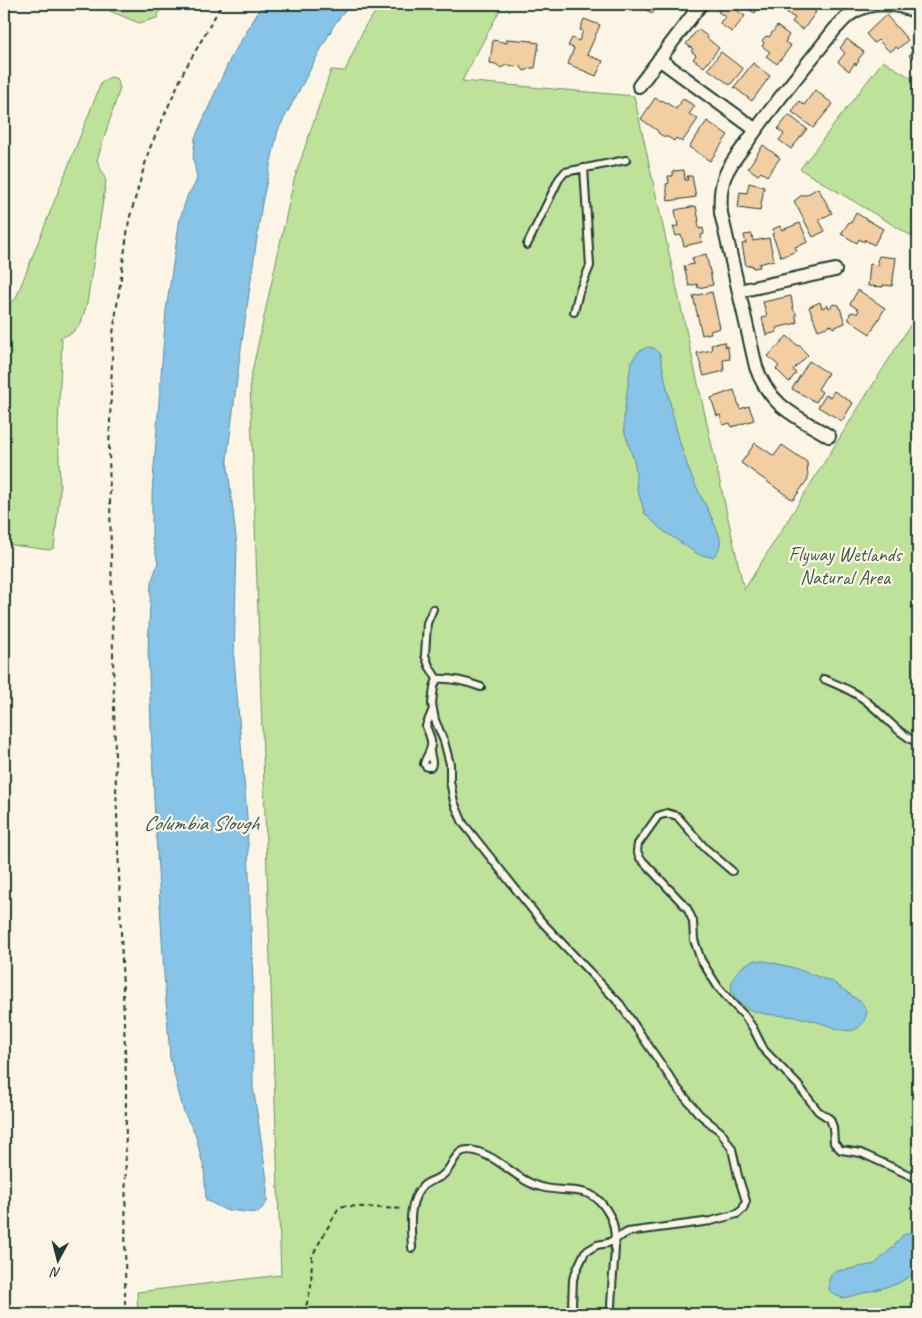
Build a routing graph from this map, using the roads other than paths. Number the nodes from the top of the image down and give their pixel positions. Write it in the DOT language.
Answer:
graph roads {
  1 [pos="701,4"];
  2 [pos="918,13"];
  3 [pos="659,59"];
  4 [pos="639,86"];
  5 [pos="756,130"];
  6 [pos="626,160"];
  7 [pos="584,168"];
  8 [pos="527,245"];
  9 [pos="835,270"];
  10 [pos="739,292"];
  11 [pos="574,312"];
  12 [pos="829,436"];
  13 [pos="434,609"];
  14 [pos="437,679"];
  15 [pos="824,679"];
  16 [pos="481,687"];
  17 [pos="433,708"];
  18 [pos="918,743"];
  19 [pos="430,751"];
  20 [pos="732,871"];
  21 [pos="918,1179"];
  22 [pos="614,1239"];
  23 [pos="412,1248"];
  24 [pos="569,1314"];
  25 [pos="611,1314"];
  1 -- 3 [label="street"];
  2 -- 5 [label="street"];
  3 -- 4 [label="street"];
  3 -- 5 [label="street"];
  5 -- 10 [label="street"];
  6 -- 7 [label="lane"];
  7 -- 8 [label="lane"];
  7 -- 11 [label="lane"];
  9 -- 10 [label="street"];
  10 -- 12 [label="street"];
  13 -- 14 [label="lane"];
  14 -- 16 [label="lane"];
  14 -- 17 [label="lane"];
  15 -- 18 [label="lane"];
  17 -- 19 [label="lane"];
  17 -- 22 [label="lane"];
  20 -- 21 [label="lane"];
  22 -- 23 [label="lane"];
  22 -- 24 [label="lane"];
  22 -- 25 [label="lane"];
}
